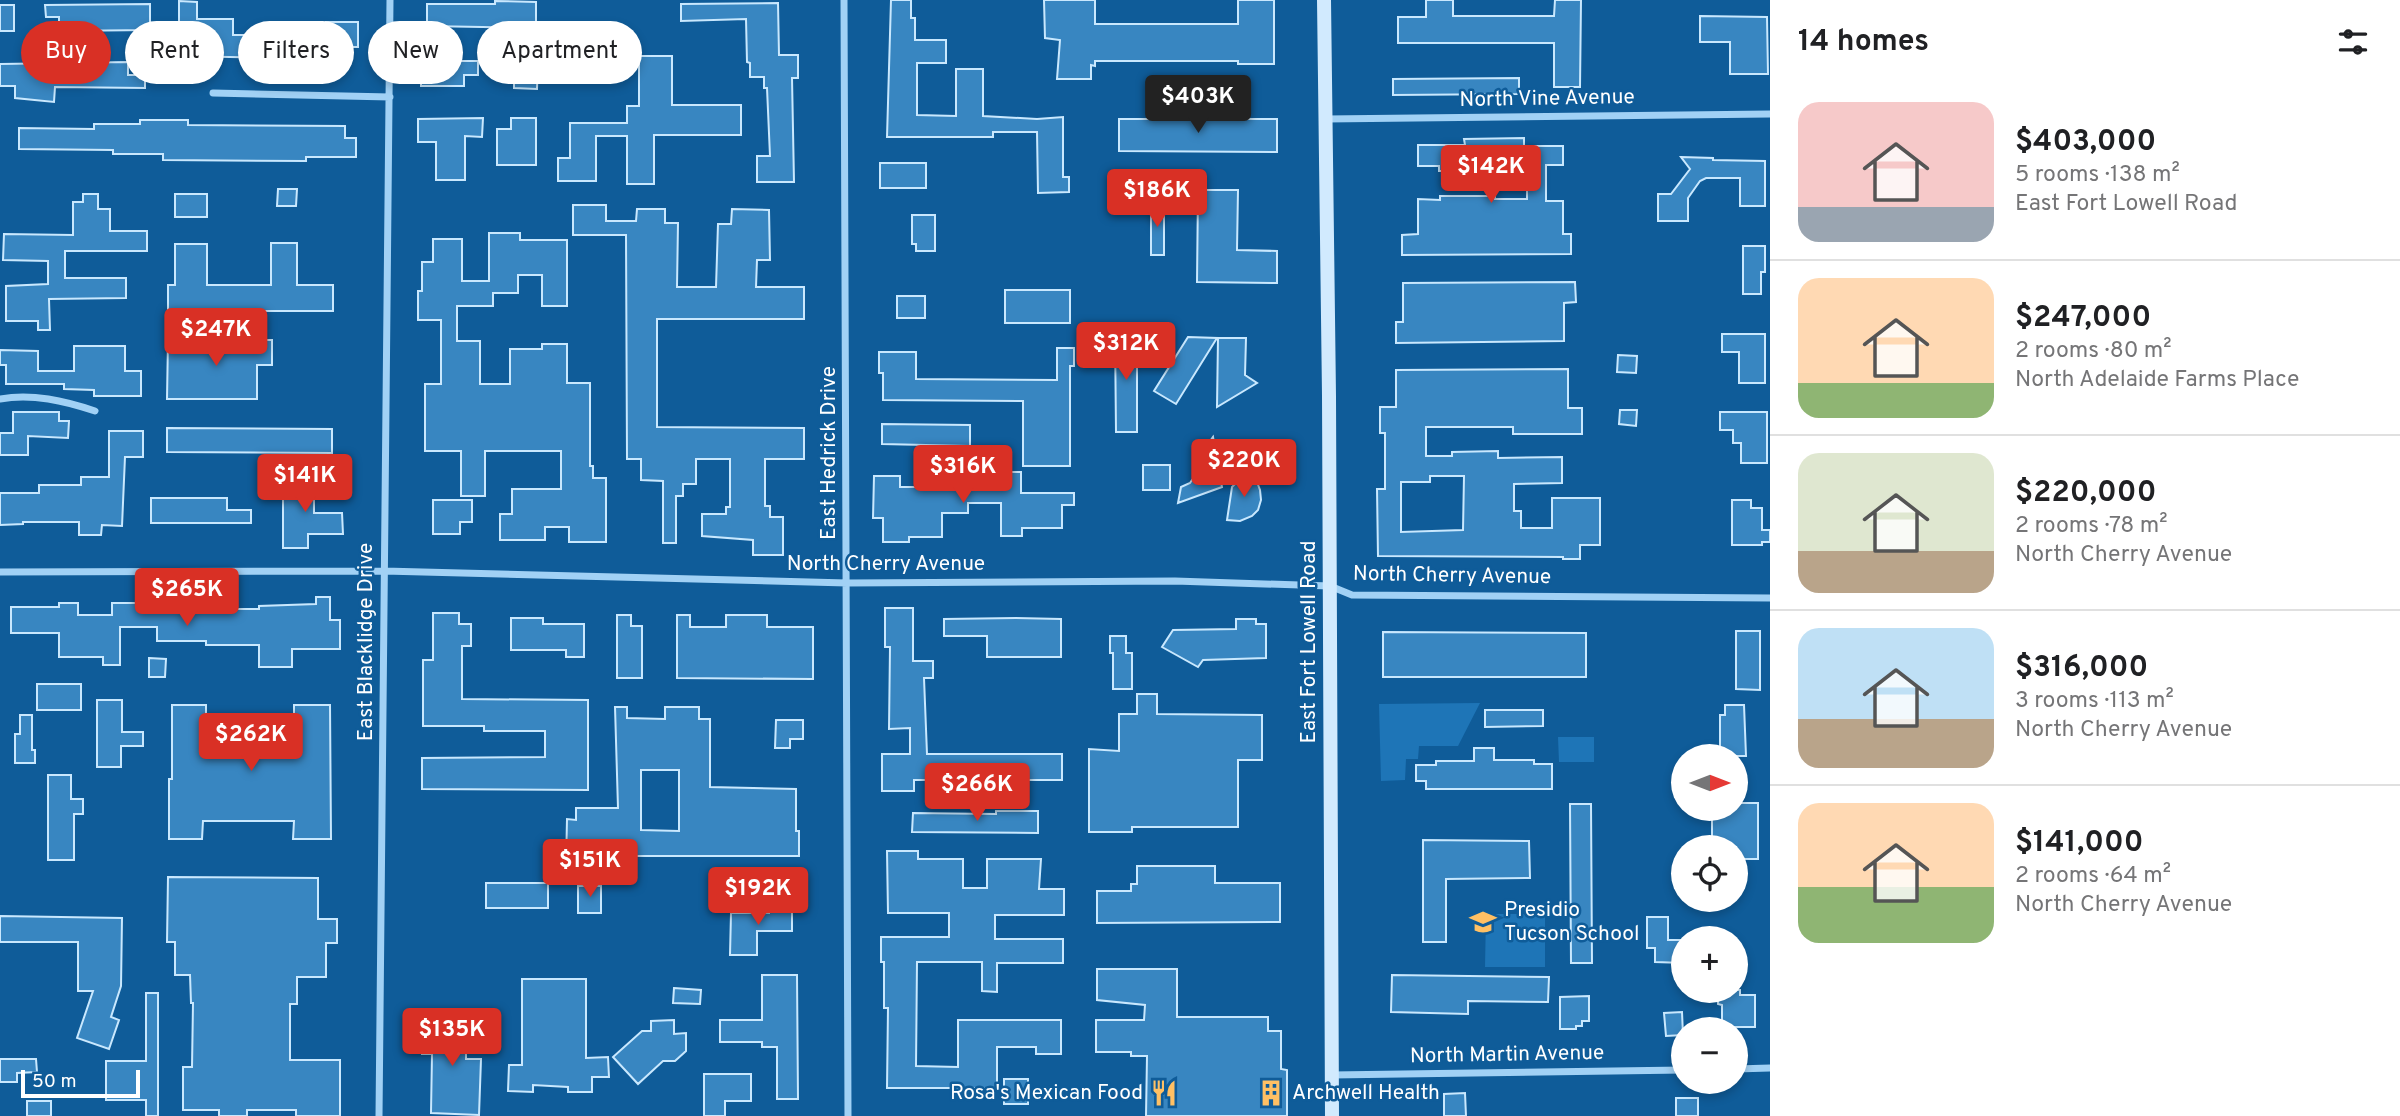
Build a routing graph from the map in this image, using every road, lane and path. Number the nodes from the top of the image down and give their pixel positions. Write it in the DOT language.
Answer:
graph roads {
  1 [pos="390,0"];
  2 [pos="844,0"];
  3 [pos="1324,0"];
  4 [pos="212,93"];
  5 [pos="390,97"];
  6 [pos="1770,114"];
  7 [pos="1325,119"];
  8 [pos="0,399"];
  9 [pos="95,411"];
  10 [pos="384,571"];
  11 [pos="0,572"];
  12 [pos="847,583"];
  13 [pos="1330,586"];
  14 [pos="1770,597"];
  15 [pos="1748,1069"];
  16 [pos="1770,1069"];
  17 [pos="1671,1070"];
  18 [pos="1331,1075"];
  19 [pos="379,1116"];
  20 [pos="848,1116"];
  21 [pos="1332,1116"];
  1 -- 5 [label="street, East Blacklidge Drive"];
  2 -- 12 [label="street, East Hedrick Drive"];
  3 -- 7 [label="main road, East Fort Lowell Road"];
  4 -- 5 [label="street"];
  5 -- 10 [label="street, East Blacklidge Drive"];
  6 -- 7 [label="street, North Vine Avenue"];
  7 -- 13 [label="main road, East Fort Lowell Road"];
  8 -- 9 [label="street"];
  10 -- 11 [label="street, North Cherry Avenue"];
  10 -- 12 [label="street, North Cherry Avenue"];
  10 -- 19 [label="street, East Blacklidge Drive"];
  12 -- 13 [label="street, North Cherry Avenue"];
  12 -- 20 [label="street, East Hedrick Drive"];
  13 -- 14 [label="street, North Cherry Avenue"];
  13 -- 18 [label="main road, East Fort Lowell Road"];
  15 -- 16 [label="street"];
  17 -- 18 [label="street, North Martin Avenue"];
  18 -- 21 [label="main road, East Fort Lowell Road"];
}
